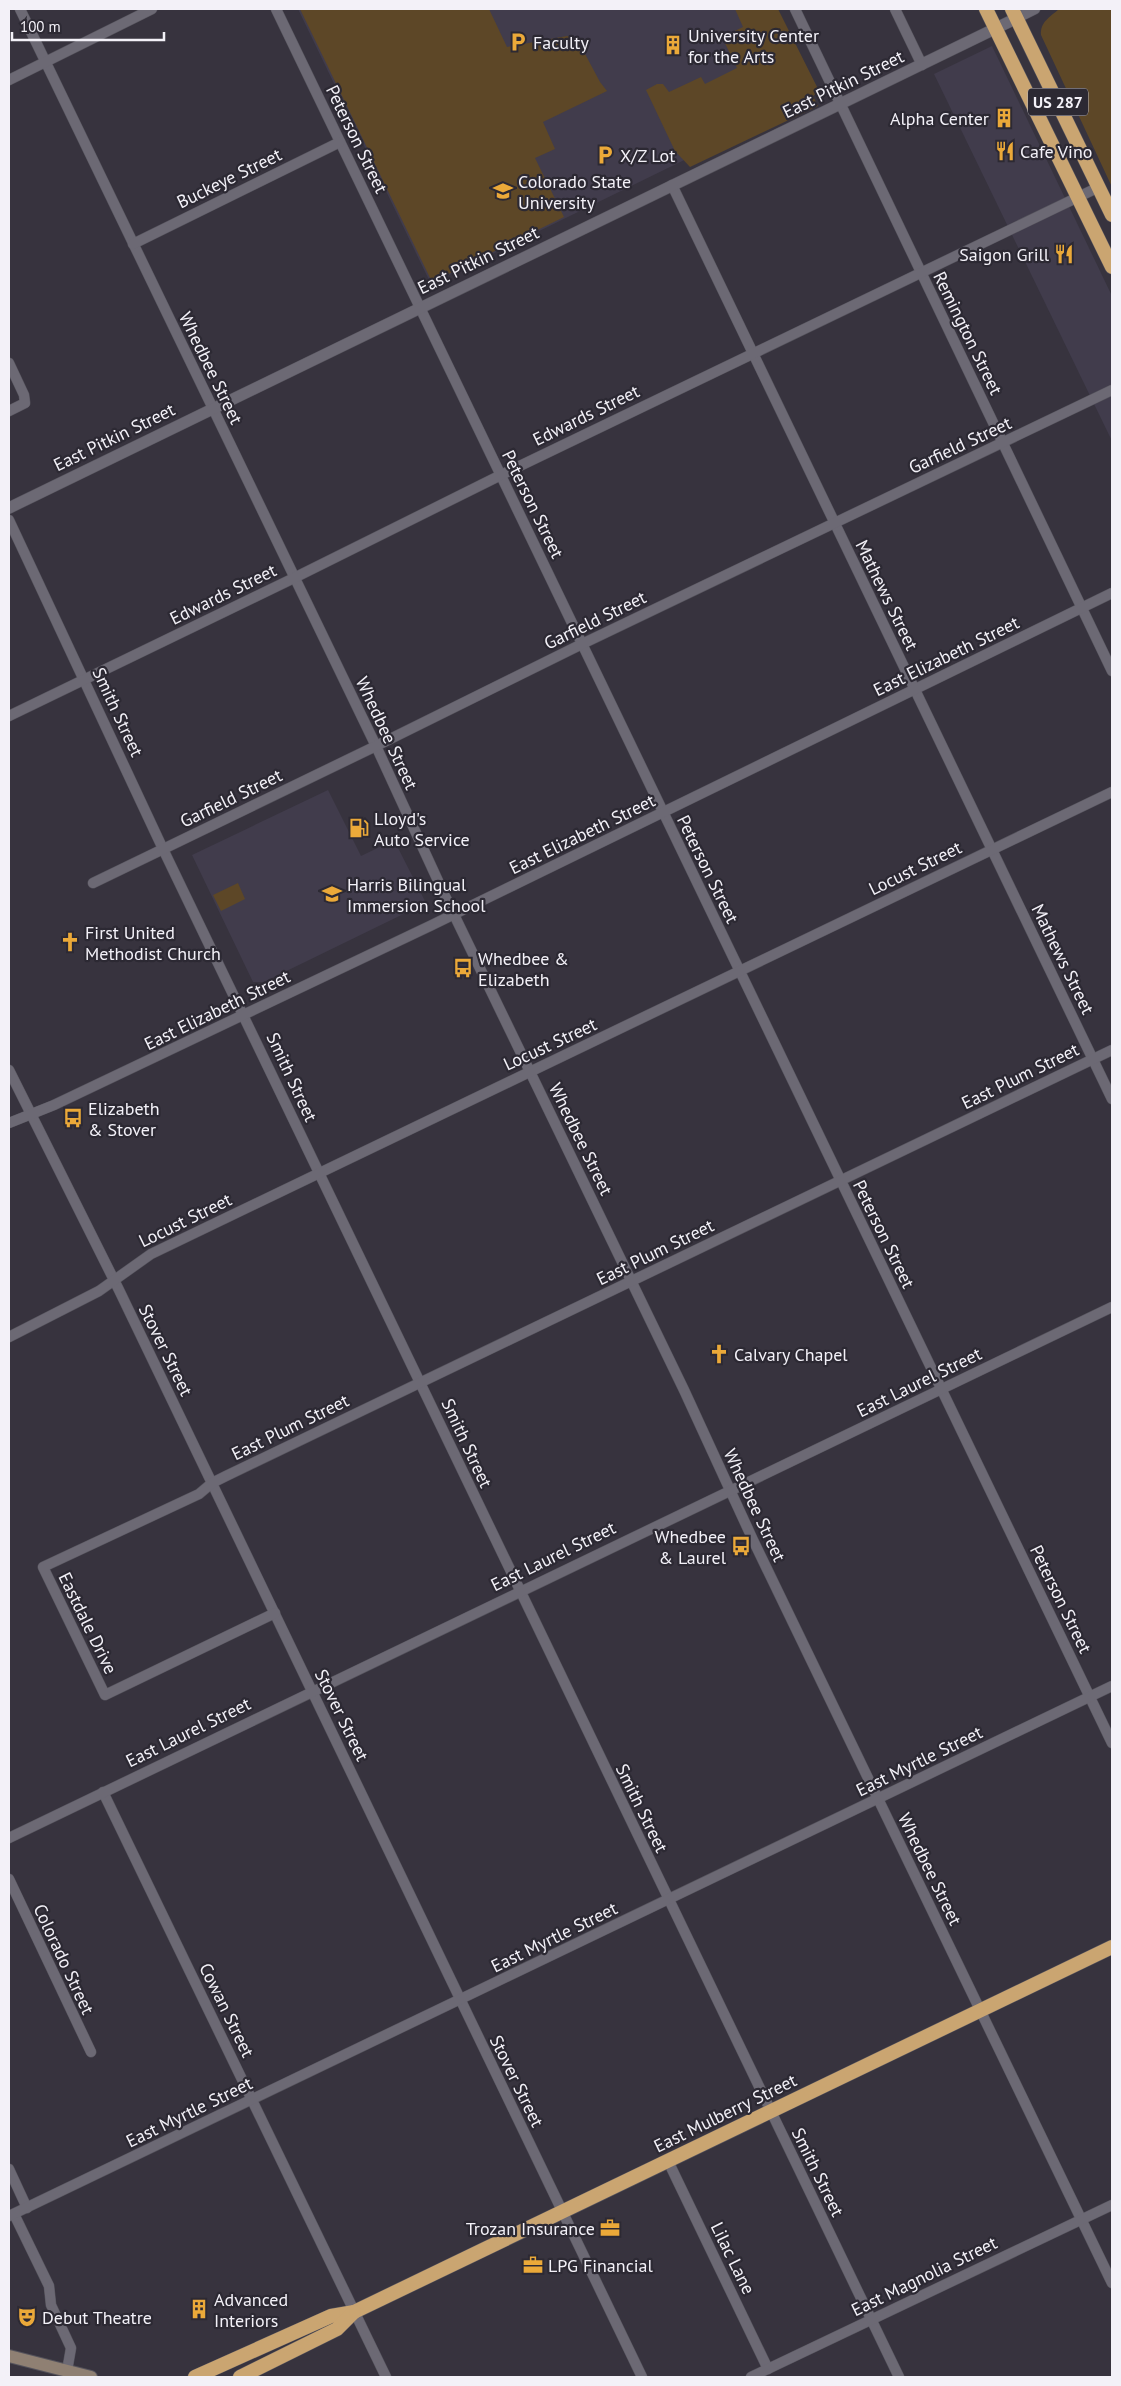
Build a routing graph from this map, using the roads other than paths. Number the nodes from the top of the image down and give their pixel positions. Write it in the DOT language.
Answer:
graph roads {
  1 [pos="20,9"];
  2 [pos="152,9"];
  3 [pos="276,9"];
  4 [pos="795,9"];
  5 [pos="895,9"];
  6 [pos="986,9"];
  7 [pos="1035,9"];
  8 [pos="1015,14"];
  9 [pos="997,30"];
  10 [pos="46,62"];
  11 [pos="922,65"];
  12 [pos="9,80"];
  13 [pos="841,104"];
  14 [pos="340,142"];
  15 [pos="672,186"];
  16 [pos="1098,187"];
  17 [pos="1078,197"];
  18 [pos="1112,215"];
  19 [pos="133,244"];
  20 [pos="1112,267"];
  21 [pos="921,272"];
  22 [pos="420,307"];
  23 [pos="753,353"];
  24 [pos="9,363"];
  25 [pos="1112,390"];
  26 [pos="213,409"];
  27 [pos="9,411"];
  28 [pos="1004,443"];
  29 [pos="500,475"];
  30 [pos="9,508"];
  31 [pos="9,520"];
  32 [pos="834,523"];
  33 [pos="294,578"];
  34 [pos="1112,593"];
  35 [pos="1082,608"];
  36 [pos="582,644"];
  37 [pos="1112,671"];
  38 [pos="84,679"];
  39 [pos="915,690"];
  40 [pos="9,716"];
  41 [pos="376,746"];
  42 [pos="1112,792"];
  43 [pos="663,812"];
  44 [pos="164,849"];
  45 [pos="992,850"];
  46 [pos="93,883"];
  47 [pos="454,914"];
  48 [pos="740,971"];
  49 [pos="245,1015"];
  50 [pos="1112,1050"];
  51 [pos="1093,1059"];
  52 [pos="9,1070"];
  53 [pos="530,1071"];
  54 [pos="1112,1099"];
  55 [pos="32,1113"];
  56 [pos="9,1123"];
  57 [pos="320,1173"];
  58 [pos="840,1181"];
  59 [pos="114,1280"];
  60 [pos="632,1282"];
  61 [pos="1112,1306"];
  62 [pos="9,1337"];
  63 [pos="420,1383"];
  64 [pos="941,1389"];
  65 [pos="212,1483"];
  66 [pos="730,1490"];
  67 [pos="520,1590"];
  68 [pos="275,1613"];
  69 [pos="1112,1686"];
  70 [pos="312,1690"];
  71 [pos="1090,1697"];
  72 [pos="1112,1743"];
  73 [pos="103,1792"];
  74 [pos="878,1799"];
  75 [pos="9,1838"];
  76 [pos="9,1879"];
  77 [pos="668,1900"];
  78 [pos="1112,1947"];
  79 [pos="460,2000"];
  80 [pos="980,2011"];
  81 [pos="91,2052"];
  82 [pos="252,2100"];
  83 [pos="771,2112"];
  84 [pos="668,2161"];
  85 [pos="9,2169"];
  86 [pos="1112,2205"];
  87 [pos="27,2208"];
  88 [pos="562,2212"];
  89 [pos="11,2215"];
  90 [pos="1082,2219"];
  91 [pos="1112,2283"];
  92 [pos="354,2312"];
  93 [pos="871,2320"];
  94 [pos="9,2356"];
  95 [pos="768,2369"];
  96 [pos="67,2371"];
  97 [pos="91,2377"];
  98 [pos="195,2377"];
  99 [pos="240,2377"];
  100 [pos="386,2377"];
  101 [pos="642,2377"];
  102 [pos="751,2377"];
  103 [pos="899,2377"];
  1 -- 10 [label="street, Whedbee Street"];
  2 -- 10 [label="street"];
  3 -- 14 [label="street, Peterson Street"];
  4 -- 13 [label="street, Remington Street"];
  5 -- 11 [label="street"];
  6 -- 9 [label="highway, US 287"];
  7 -- 8 [label="street"];
  8 -- 9 [label="street, East Pitkin Street"];
  8 -- 16 [label="highway, US 287"];
  9 -- 11 [label="street, East Pitkin Street"];
  9 -- 17 [label="highway, US 287"];
  10 -- 12 [label="street"];
  10 -- 19 [label="street, Whedbee Street"];
  11 -- 13 [label="street, East Pitkin Street"];
  13 -- 15 [label="street, East Pitkin Street"];
  13 -- 21 [label="street, Remington Street"];
  14 -- 19 [label="street, Buckeye Street"];
  14 -- 22 [label="street, Peterson Street"];
  15 -- 22 [label="street, East Pitkin Street"];
  15 -- 23 [label="street, Mathews Street"];
  16 -- 17 [label="street, Edwards Street"];
  16 -- 18 [label="highway, US 287"];
  17 -- 20 [label="highway, US 287"];
  17 -- 21 [label="street, Edwards Street"];
  19 -- 26 [label="street, Whedbee Street"];
  21 -- 23 [label="street, Edwards Street"];
  21 -- 28 [label="street, Remington Street"];
  22 -- 26 [label="street, East Pitkin Street"];
  22 -- 29 [label="street, Peterson Street"];
  23 -- 29 [label="street, Edwards Street"];
  23 -- 32 [label="street, Mathews Street"];
  24 -- 27 [label="street"];
  25 -- 28 [label="street, Garfield Street"];
  26 -- 30 [label="street, East Pitkin Street"];
  26 -- 33 [label="street, Whedbee Street"];
  28 -- 32 [label="street, Garfield Street"];
  28 -- 35 [label="street, Remington Street"];
  29 -- 33 [label="street, Edwards Street"];
  29 -- 36 [label="street, Peterson Street"];
  31 -- 38 [label="street, Smith Street"];
  32 -- 36 [label="street, Garfield Street"];
  32 -- 39 [label="street, Mathews Street"];
  33 -- 38 [label="street, Edwards Street"];
  33 -- 41 [label="street, Whedbee Street"];
  34 -- 35 [label="street, East Elizabeth Street"];
  35 -- 37 [label="street, Remington Street"];
  35 -- 39 [label="street, East Elizabeth Street"];
  36 -- 41 [label="street, Garfield Street"];
  36 -- 43 [label="street, Peterson Street"];
  38 -- 40 [label="street, Edwards Street"];
  38 -- 44 [label="street, Smith Street"];
  39 -- 43 [label="street, East Elizabeth Street"];
  39 -- 45 [label="street, Mathews Street"];
  41 -- 44 [label="street, Garfield Street"];
  41 -- 47 [label="street, Whedbee Street"];
  42 -- 45 [label="street, Locust Street"];
  43 -- 47 [label="street, East Elizabeth Street"];
  43 -- 48 [label="street, Peterson Street"];
  44 -- 46 [label="street, Garfield Street"];
  44 -- 49 [label="street, Smith Street"];
  45 -- 48 [label="street, Locust Street"];
  45 -- 51 [label="street, Mathews Street"];
  47 -- 49 [label="street, East Elizabeth Street"];
  47 -- 53 [label="street, Whedbee Street"];
  48 -- 53 [label="street, Locust Street"];
  48 -- 58 [label="street, Peterson Street"];
  49 -- 55 [label="street, East Elizabeth Street"];
  49 -- 57 [label="street, Smith Street"];
  50 -- 51 [label="street, East Plum Street"];
  51 -- 54 [label="street, Mathews Street"];
  51 -- 58 [label="street, East Plum Street"];
  52 -- 55 [label="street, Stover Street"];
  53 -- 57 [label="street, Locust Street"];
  53 -- 60 [label="street, Whedbee Street"];
  55 -- 56 [label="street, East Elizabeth Street"];
  55 -- 59 [label="street, Stover Street"];
  57 -- 59 [label="street, Locust Street"];
  57 -- 63 [label="street, Smith Street"];
  58 -- 60 [label="street, East Plum Street"];
  58 -- 64 [label="street, Peterson Street"];
  59 -- 62 [label="street, Locust Street"];
  59 -- 65 [label="street, Stover Street"];
  60 -- 63 [label="street, East Plum Street"];
  60 -- 66 [label="street, Whedbee Street"];
  61 -- 64 [label="street, East Laurel Street"];
  63 -- 65 [label="street, East Plum Street"];
  63 -- 67 [label="street, Smith Street"];
  64 -- 66 [label="street, East Laurel Street"];
  64 -- 71 [label="street, Peterson Street"];
  65 -- 68 [label="street, Stover Street"];
  65 -- 68 [label="street, Eastdale Drive"];
  66 -- 67 [label="street, East Laurel Street"];
  66 -- 74 [label="street, Whedbee Street"];
  67 -- 70 [label="street, East Laurel Street"];
  67 -- 77 [label="street, Smith Street"];
  68 -- 70 [label="street, Stover Street"];
  69 -- 71 [label="street, East Myrtle Street"];
  70 -- 73 [label="street, East Laurel Street"];
  70 -- 79 [label="street, Stover Street"];
  71 -- 72 [label="street, Peterson Street"];
  71 -- 74 [label="street, East Myrtle Street"];
  73 -- 75 [label="street, East Laurel Street"];
  73 -- 82 [label="street, Cowan Street"];
  74 -- 77 [label="street, East Myrtle Street"];
  74 -- 80 [label="street, Whedbee Street"];
  76 -- 81 [label="street, Colorado Street"];
  77 -- 79 [label="street, East Myrtle Street"];
  77 -- 83 [label="street, Smith Street"];
  78 -- 80 [label="highway, East Mulberry Street"];
  79 -- 82 [label="street, East Myrtle Street"];
  79 -- 88 [label="street, Stover Street"];
  80 -- 83 [label="highway, East Mulberry Street"];
  80 -- 90 [label="street, Whedbee Street"];
  82 -- 87 [label="street, East Myrtle Street"];
  82 -- 92 [label="street, Cowan Street"];
  83 -- 84 [label="highway, East Mulberry Street"];
  83 -- 93 [label="street, Smith Street"];
  84 -- 88 [label="highway, East Mulberry Street"];
  84 -- 95 [label="street, Lilac Lane"];
  85 -- 87 [label="street"];
  86 -- 90 [label="street, East Magnolia Street"];
  87 -- 89 [label="street, East Myrtle Street"];
  88 -- 92 [label="highway, East Mulberry Street"];
  88 -- 101 [label="street, Stover Street"];
  89 -- 96 [label="street"];
  90 -- 91 [label="street, Whedbee Street"];
  90 -- 93 [label="street, East Magnolia Street"];
  92 -- 98 [label="highway, East Mulberry Street"];
  92 -- 99 [label="highway, East Mulberry Street"];
  92 -- 100 [label="street, Cowan Street"];
  93 -- 95 [label="street, East Magnolia Street"];
  93 -- 103 [label="street, Smith Street"];
  94 -- 96 [label="main road"];
  95 -- 102 [label="street, East Magnolia Street"];
  96 -- 97 [label="main road"];
}
